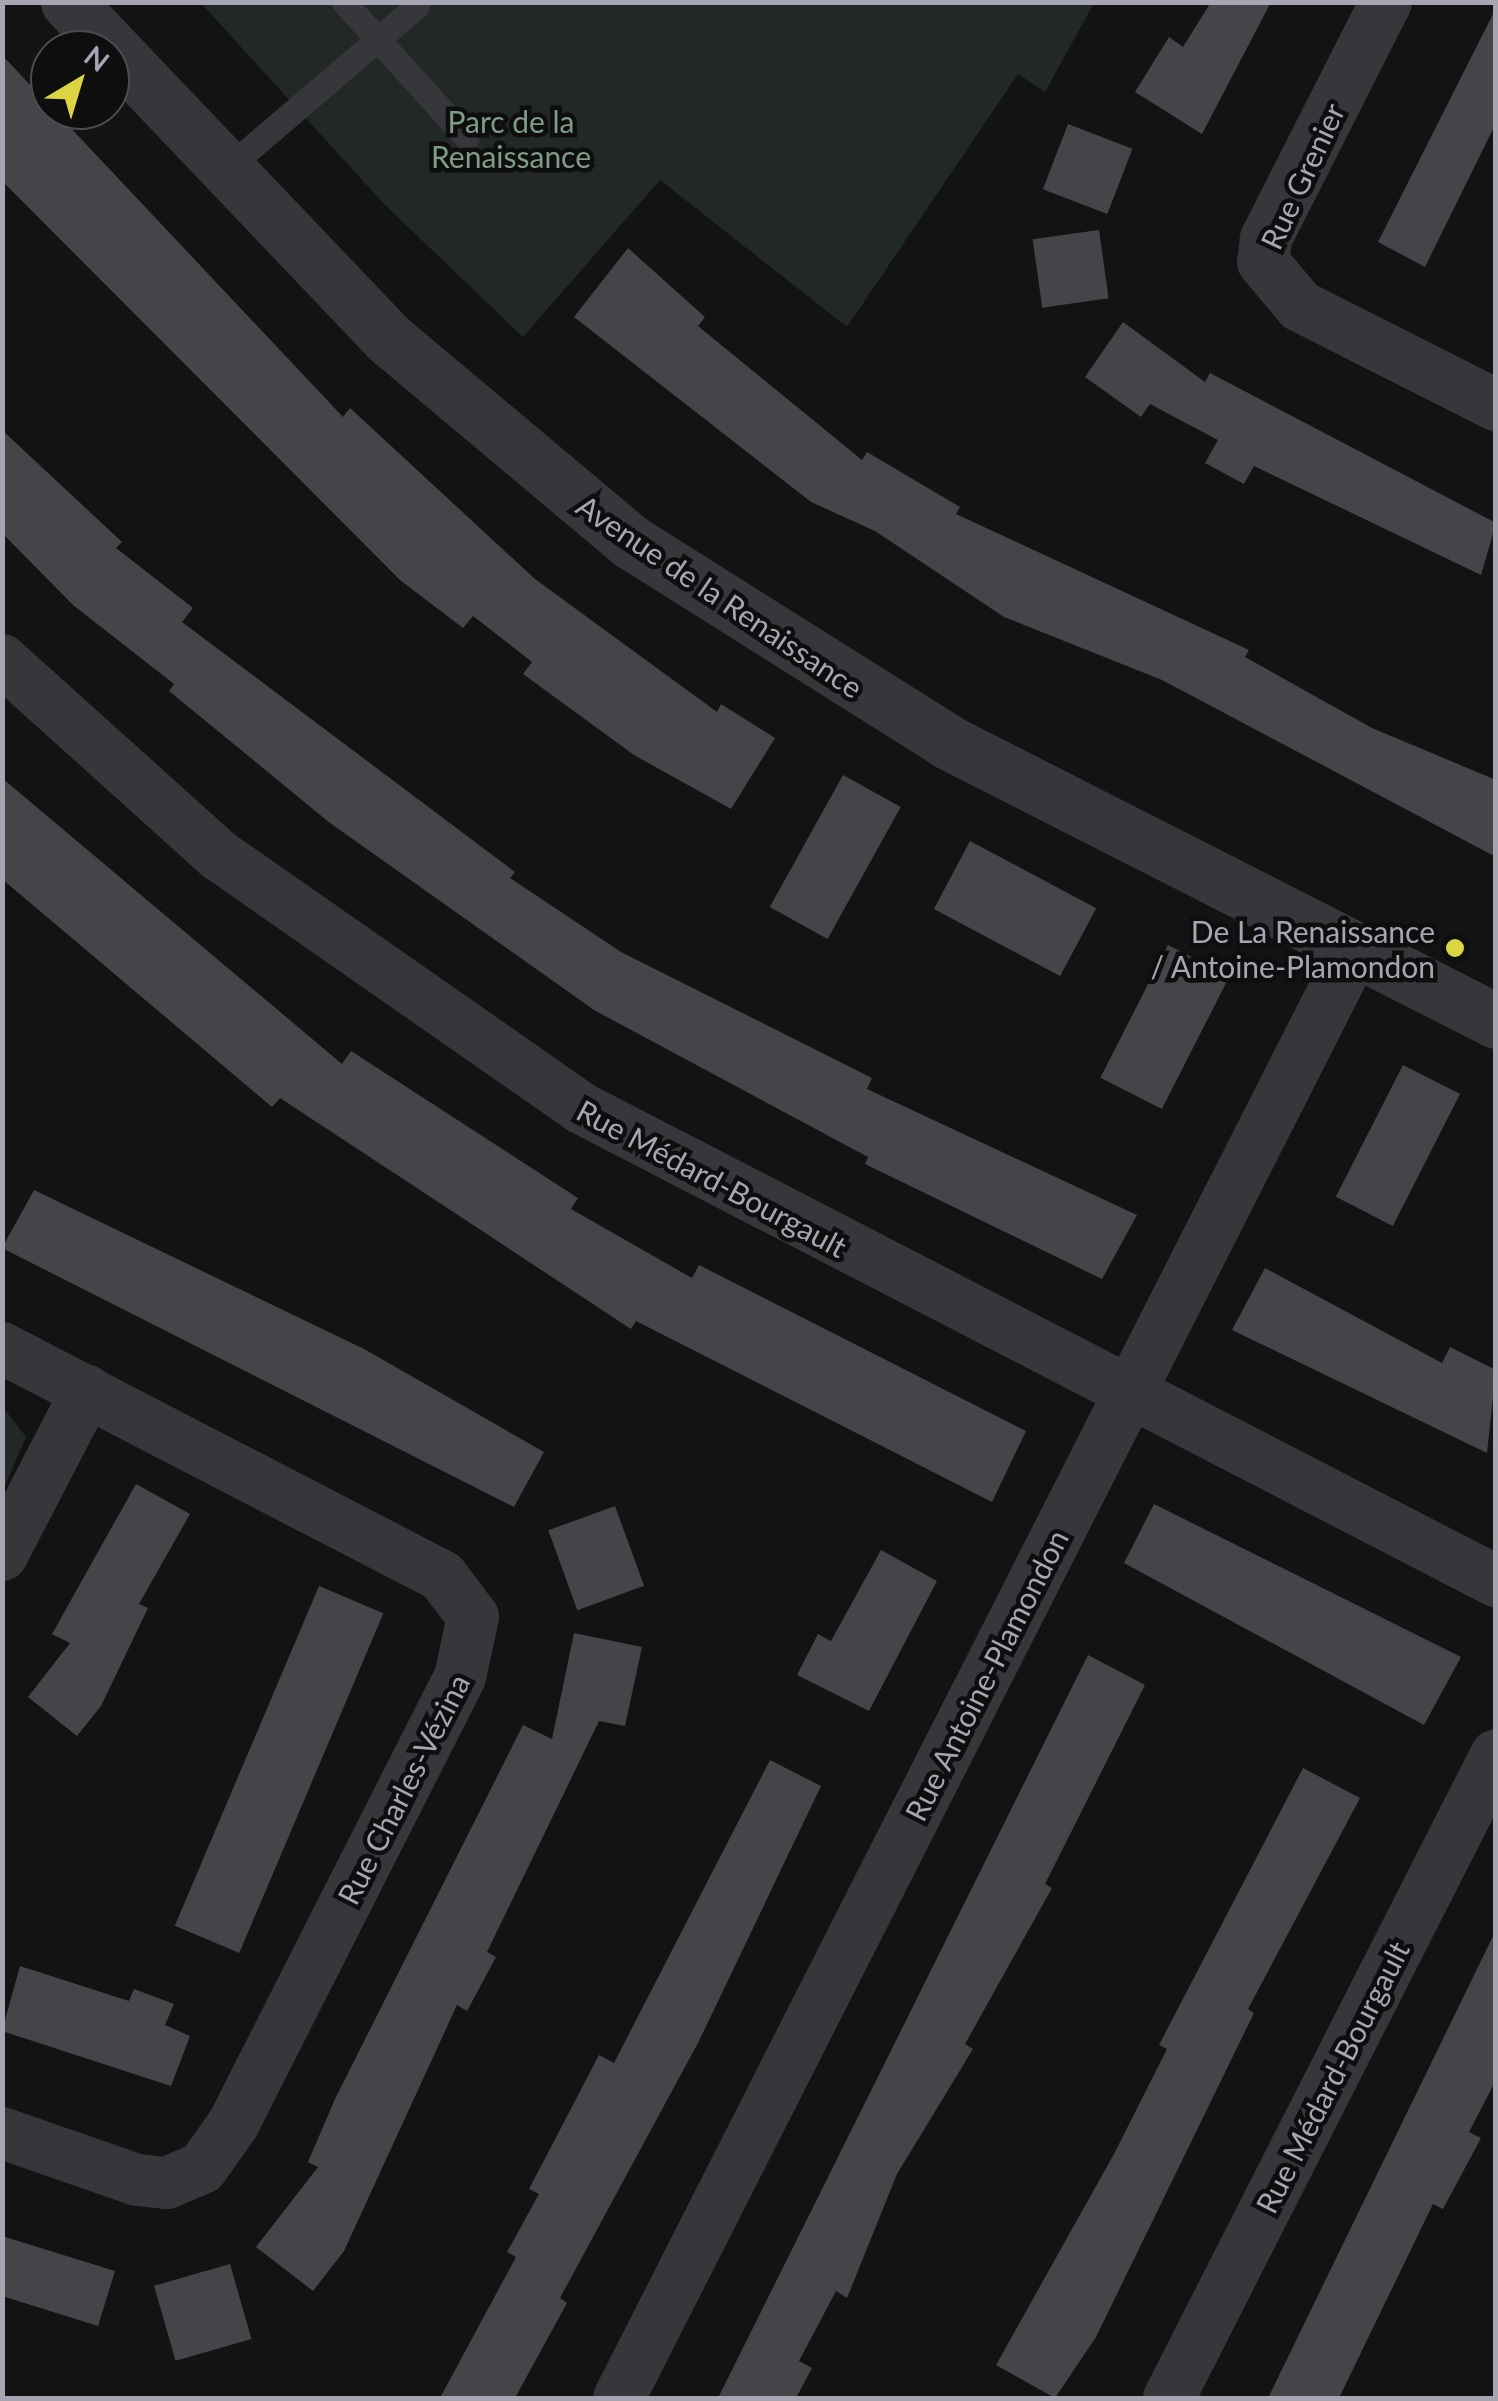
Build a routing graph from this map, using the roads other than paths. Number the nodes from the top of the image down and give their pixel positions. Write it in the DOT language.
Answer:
graph roads {
  1 [pos="68,2"];
  2 [pos="344,2"];
  3 [pos="1386,2"];
  4 [pos="417,6"];
  5 [pos="378,40"];
  6 [pos="467,138"];
  7 [pos="226,168"];
  8 [pos="1496,405"];
  9 [pos="2,660"];
  10 [pos="1354,951"];
  11 [pos="1496,1021"];
  12 [pos="2,1348"];
  13 [pos="87,1391"];
  14 [pos="1129,1394"];
  15 [pos="2,1555"];
  16 [pos="1496,1581"];
  17 [pos="1496,1755"];
  18 [pos="2,2133"];
  19 [pos="619,2398"];
  20 [pos="1169,2398"];
  1 -- 7 [label="street, Avenue de la Renaissance"];
  2 -- 5 [label="lane"];
  3 -- 8 [label="street, Rue Grenier"];
  4 -- 5 [label="lane"];
  5 -- 6 [label="lane"];
  5 -- 7 [label="lane"];
  7 -- 10 [label="street, Avenue de la Renaissance"];
  9 -- 14 [label="street, Rue Médard-Bourgault"];
  10 -- 11 [label="street, Avenue de la Renaissance"];
  10 -- 14 [label="street, Rue Antoine-Plamondon"];
  12 -- 13 [label="street, Rue Charles-Vézina"];
  13 -- 15 [label="street"];
  13 -- 18 [label="street, Rue Charles-Vézina"];
  14 -- 16 [label="street, Rue Médard-Bourgault"];
  14 -- 19 [label="street, Rue Antoine-Plamondon"];
  17 -- 20 [label="street, Rue Médard-Bourgault"];
}
